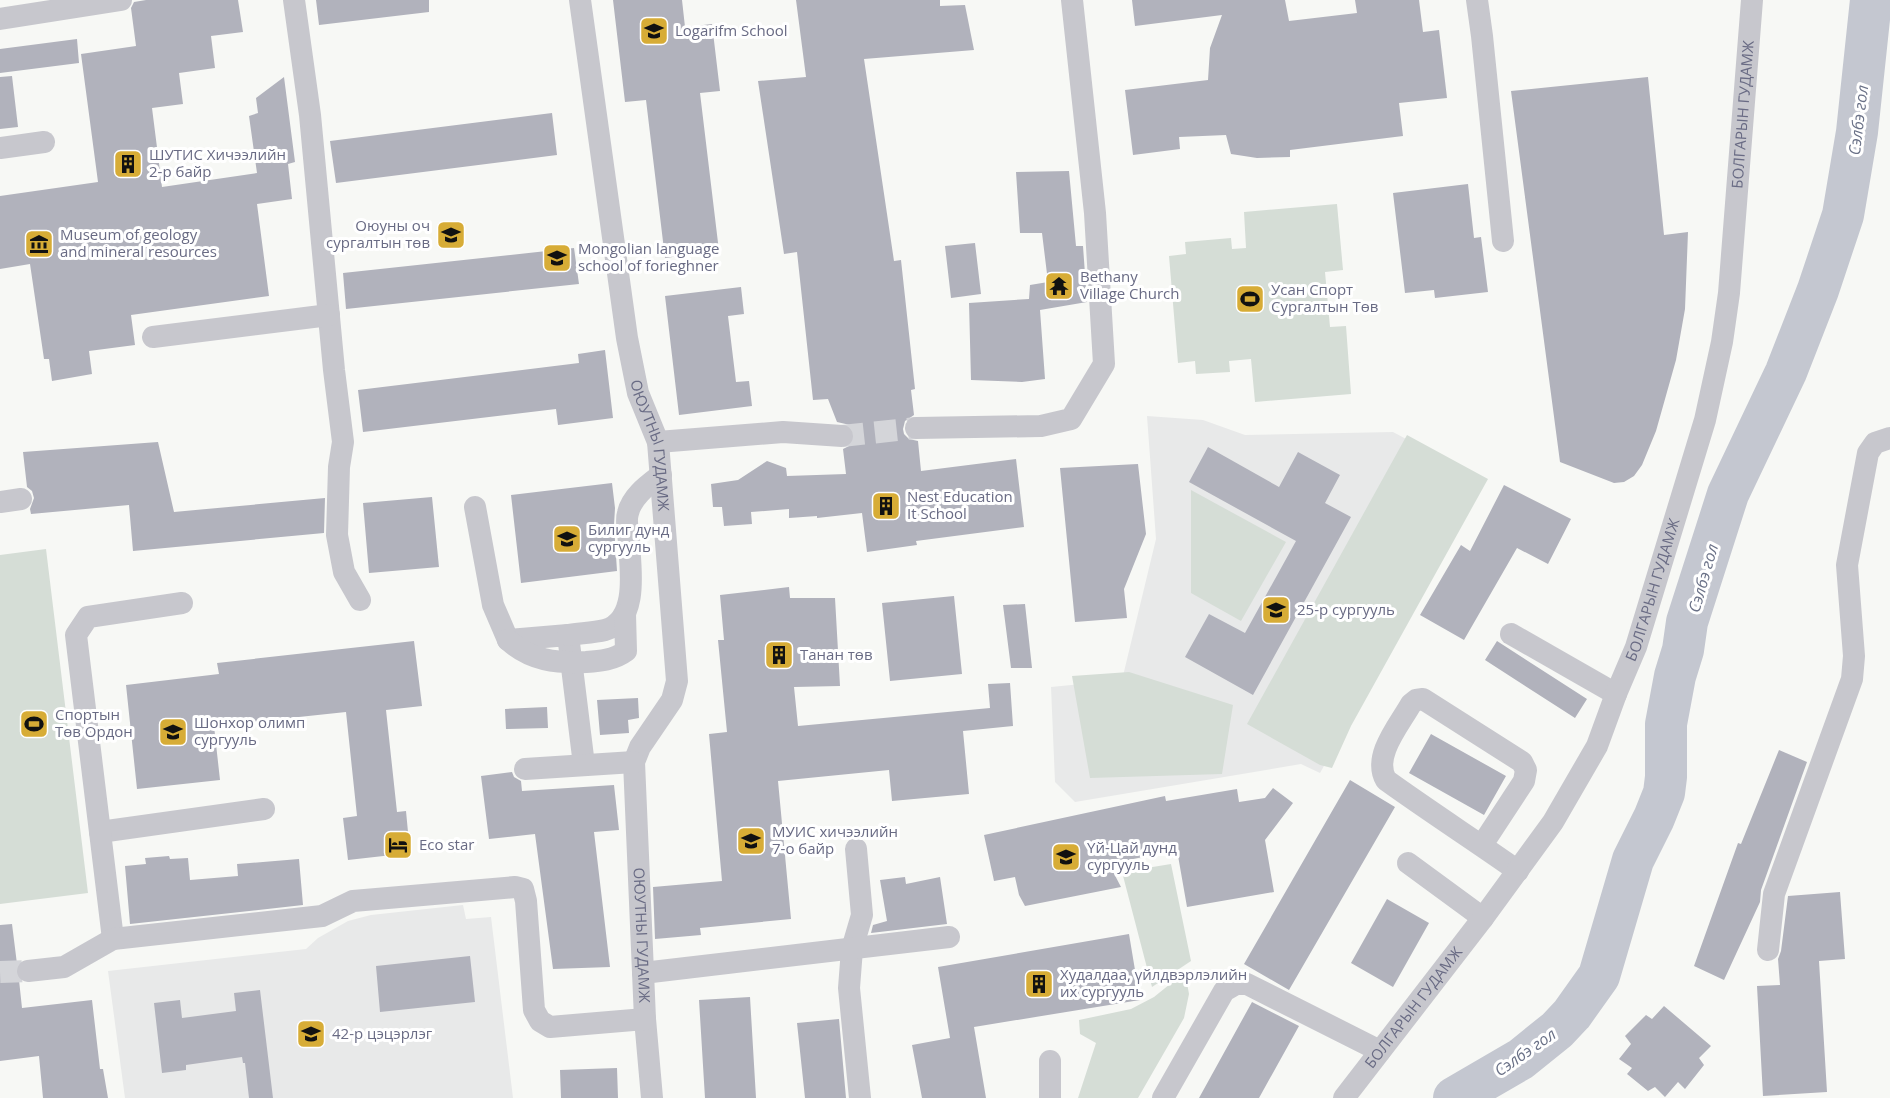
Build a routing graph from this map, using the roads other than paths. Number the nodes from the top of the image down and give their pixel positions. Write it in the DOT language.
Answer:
graph roads {
  1 [pos="121,0"];
  2 [pos="294,0"];
  3 [pos="580,0"];
  4 [pos="1072,0"];
  5 [pos="1477,0"];
  6 [pos="1752,0"];
  7 [pos="0,19"];
  8 [pos="44,142"];
  9 [pos="0,148"];
  10 [pos="1503,241"];
  11 [pos="329,315"];
  12 [pos="153,337"];
  13 [pos="916,428"];
  14 [pos="842,436"];
  15 [pos="1890,438"];
  16 [pos="658,442"];
  17 [pos="661,475"];
  18 [pos="475,507"];
  19 [pos="360,600"];
  20 [pos="182,603"];
  21 [pos="625,614"];
  22 [pos="1511,634"];
  23 [pos="568,635"];
  24 [pos="508,640"];
  25 [pos="572,662"];
  26 [pos="1616,694"];
  27 [pos="634,762"];
  28 [pos="584,765"];
  29 [pos="525,769"];
  30 [pos="264,809"];
  31 [pos="100,832"];
  32 [pos="1482,845"];
  33 [pos="856,849"];
  34 [pos="1408,863"];
  35 [pos="1518,871"];
  36 [pos="1483,918"];
  37 [pos="949,937"];
  38 [pos="113,939"];
  39 [pos="852,948"];
  40 [pos="1768,950"];
  41 [pos="28,971"];
  42 [pos="643,973"];
  43 [pos="645,1019"];
  44 [pos="1380,1051"];
  45 [pos="1050,1061"];
  46 [pos="652,1098"];
  47 [pos="860,1098"];
  48 [pos="1050,1098"];
  49 [pos="1163,1098"];
  50 [pos="1344,1098"];
  1 -- 7 [label="street"];
  2 -- 11 [label="street"];
  3 -- 16 [label="street, ОЮУТНЫ ГУДАМЖ"];
  4 -- 13 [label="street"];
  5 -- 10 [label="street"];
  6 -- 26 [label="street, БОЛГАРЫН ГУДАМЖ"];
  8 -- 9 [label="street"];
  11 -- 12 [label="street"];
  11 -- 19 [label="street"];
  14 -- 16 [label="street"];
  15 -- 40 [label="street"];
  16 -- 17 [label="street, ОЮУТНЫ ГУДАМЖ"];
  17 -- 21 [label="street"];
  17 -- 27 [label="street, ОЮУТНЫ ГУДАМЖ"];
  18 -- 24 [label="street"];
  20 -- 31 [label="street"];
  21 -- 23 [label="street"];
  21 -- 25 [label="street"];
  22 -- 26 [label="street"];
  23 -- 24 [label="street"];
  23 -- 25 [label="street"];
  24 -- 25 [label="street"];
  25 -- 28 [label="street"];
  26 -- 35 [label="street, БОЛГАРЫН ГУДАМЖ"];
  27 -- 28 [label="street"];
  27 -- 42 [label="street, ОЮУТНЫ ГУДАМЖ"];
  28 -- 29 [label="street"];
  30 -- 31 [label="street"];
  31 -- 38 [label="street"];
  32 -- 32 [label="street"];
  32 -- 35 [label="street"];
  33 -- 39 [label="street"];
  34 -- 36 [label="street"];
  35 -- 36 [label="street, БОЛГАРЫН ГУДАМЖ"];
  36 -- 44 [label="street, БОЛГАРЫН ГУДАМЖ"];
  37 -- 39 [label="street"];
  38 -- 41 [label="street"];
  38 -- 43 [label="street"];
  39 -- 42 [label="street"];
  39 -- 47 [label="street"];
  42 -- 43 [label="street, ОЮУТНЫ ГУДАМЖ"];
  43 -- 46 [label="street, ОЮУТНЫ ГУДАМЖ"];
  44 -- 49 [label="street"];
  44 -- 50 [label="street, БОЛГАРЫН ГУДАМЖ"];
  45 -- 48 [label="street"];
}
